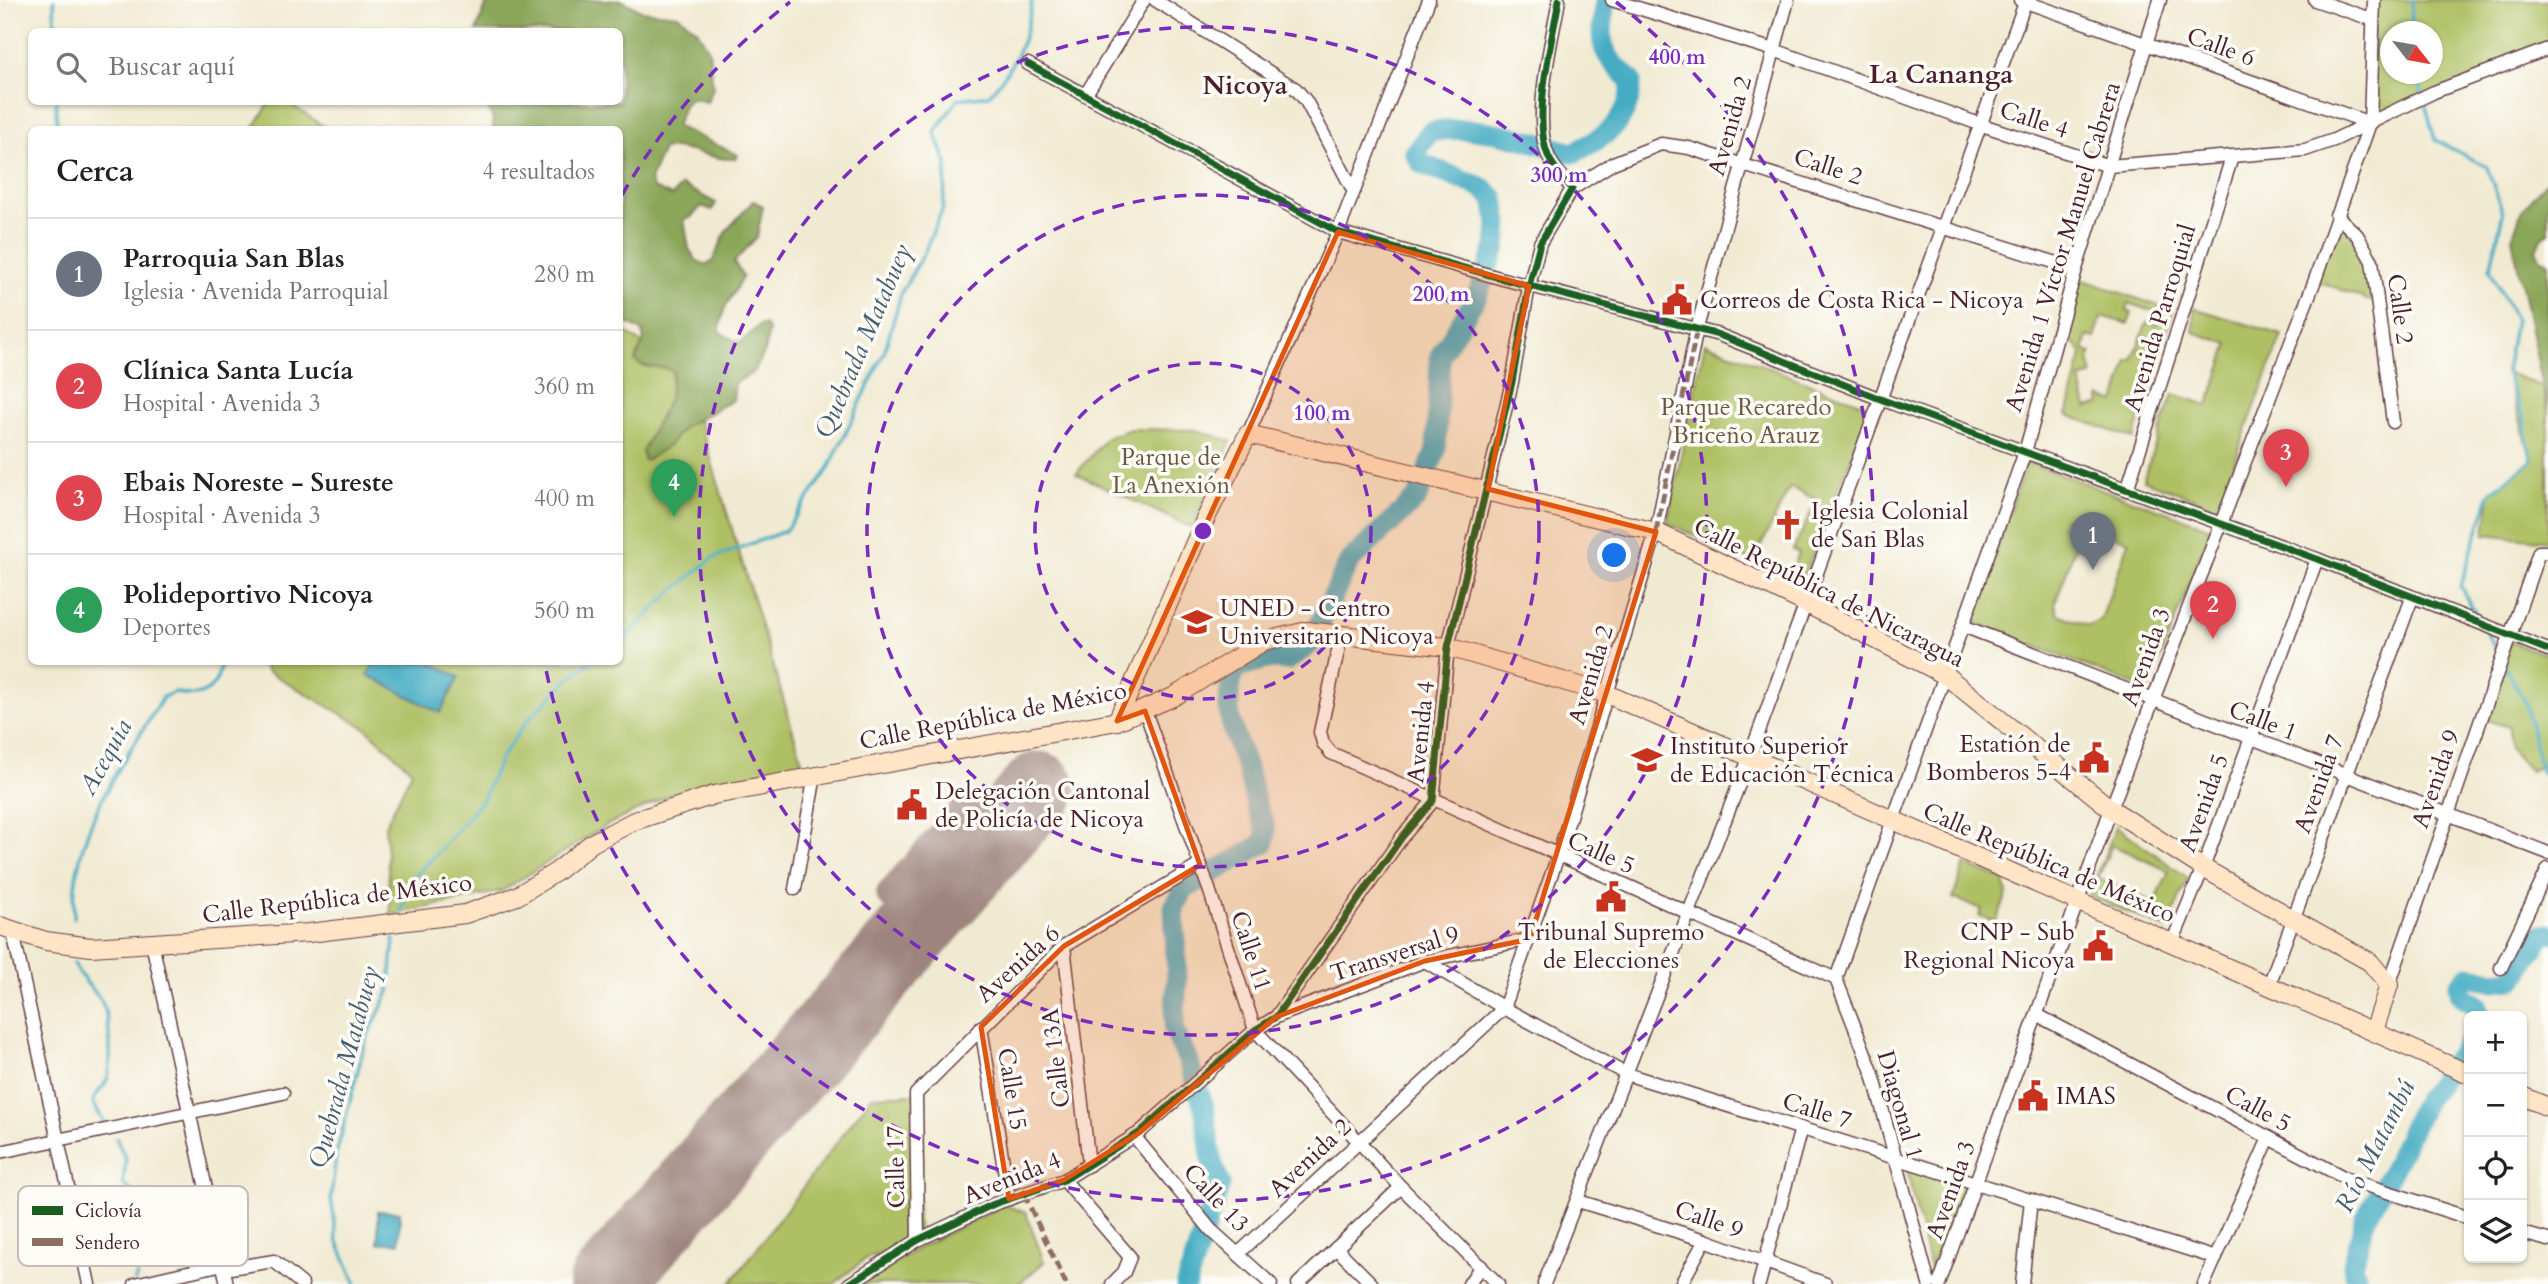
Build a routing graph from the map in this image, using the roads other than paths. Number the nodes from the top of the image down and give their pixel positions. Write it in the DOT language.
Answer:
graph roads {
  1 [pos="1144,0"];
  2 [pos="1154,0"];
  3 [pos="1429,0"];
  4 [pos="1559,0"];
  5 [pos="1614,0"];
  6 [pos="1788,0"];
  7 [pos="2160,0"];
  8 [pos="2315,0"];
  9 [pos="2374,0"];
  10 [pos="2023,1"];
  11 [pos="2371,19"];
  12 [pos="2146,43"];
  13 [pos="2548,48"];
  14 [pos="1774,50"];
  15 [pos="1028,64"];
  16 [pos="1086,94"];
  17 [pos="2370,123"];
  18 [pos="1982,125"];
  19 [pos="2232,157"];
  20 [pos="1741,162"];
  21 [pos="2109,166"];
  22 [pos="1572,189"];
  23 [pos="1353,190"];
  24 [pos="2336,215"];
  25 [pos="1946,227"];
  26 [pos="1338,232"];
  27 [pos="2076,269"];
  28 [pos="1529,286"];
  29 [pos="1697,328"];
  30 [pos="1883,400"];
  31 [pos="2393,422"];
  32 [pos="1248,434"];
  33 [pos="2025,452"];
  34 [pos="1488,489"];
  35 [pos="2127,490"];
  36 [pos="2219,523"];
  37 [pos="1656,532"];
  38 [pos="2548,552"];
  39 [pos="2317,559"];
  40 [pos="2412,598"];
  41 [pos="1805,603"];
  42 [pos="1963,626"];
  43 [pos="1335,632"];
  44 [pos="2511,637"];
  45 [pos="1448,647"];
  46 [pos="2548,650"];
  47 [pos="1945,675"];
  48 [pos="1607,694"];
  49 [pos="2153,700"];
  50 [pos="1144,712"];
  51 [pos="1117,721"];
  52 [pos="2251,739"];
  53 [pos="1750,756"];
  54 [pos="815,775"];
  55 [pos="2344,775"];
  56 [pos="1433,801"];
  57 [pos="2111,809"];
  58 [pos="2449,815"];
  59 [pos="1891,821"];
  60 [pos="2548,853"];
  61 [pos="1558,856"];
  62 [pos="1202,868"];
  63 [pos="2203,868"];
  64 [pos="2548,869"];
  65 [pos="795,890"];
  66 [pos="2079,901"];
  67 [pos="1687,914"];
  68 [pos="2295,918"];
  69 [pos="6,929"];
  70 [pos="1530,939"];
  71 [pos="152,943"];
  72 [pos="2172,943"];
  73 [pos="1064,946"];
  74 [pos="1425,961"];
  75 [pos="2501,968"];
  76 [pos="1836,979"];
  77 [pos="2269,985"];
  78 [pos="2389,985"];
  79 [pos="1504,1008"];
  80 [pos="2037,1015"];
  81 [pos="1276,1017"];
  82 [pos="981,1027"];
  83 [pos="1255,1030"];
  84 [pos="2374,1031"];
  85 [pos="2464,1071"];
  86 [pos="1626,1074"];
  87 [pos="283,1093"];
  88 [pos="916,1094"];
  89 [pos="2527,1099"];
  90 [pos="2548,1107"];
  91 [pos="189,1112"];
  92 [pos="1801,1128"];
  93 [pos="1134,1136"];
  94 [pos="2269,1138"];
  95 [pos="56,1140"];
  96 [pos="1358,1142"];
  97 [pos="0,1152"];
  98 [pos="1892,1156"];
  99 [pos="1089,1165"];
  100 [pos="1064,1180"];
  101 [pos="1976,1183"];
  102 [pos="67,1186"];
  103 [pos="205,1186"];
  104 [pos="1401,1187"];
  105 [pos="1009,1199"];
  106 [pos="2031,1200"];
  107 [pos="1578,1201"];
  108 [pos="2464,1215"];
  109 [pos="2527,1234"];
  110 [pos="918,1240"];
  111 [pos="1705,1240"];
  112 [pos="2548,1240"];
  113 [pos="1336,1248"];
  114 [pos="1239,1253"];
  115 [pos="2216,1258"];
  116 [pos="1764,1261"];
  117 [pos="248,1264"];
  118 [pos="85,1266"];
  119 [pos="223,1266"];
  120 [pos="1481,1266"];
  121 [pos="89,1284"];
  122 [pos="135,1284"];
  123 [pos="227,1284"];
  124 [pos="302,1284"];
  125 [pos="849,1284"];
  126 [pos="1112,1284"];
  127 [pos="1271,1284"];
  128 [pos="1298,1284"];
  129 [pos="1372,1284"];
  130 [pos="1469,1284"];
  131 [pos="1498,1284"];
  132 [pos="1544,1284"];
  133 [pos="1681,1284"];
  134 [pos="1759,1284"];
  135 [pos="1826,1284"];
  136 [pos="1929,1284"];
  137 [pos="1939,1284"];
  138 [pos="2022,1284"];
  139 [pos="2204,1284"];
  1 -- 16 [label="street"];
  2 -- 23 [label="street"];
  3 -- 23 [label="street"];
  4 -- 22 [label="street"];
  5 -- 14 [label="street, Calle 4"];
  6 -- 14 [label="street, Avenida 2"];
  7 -- 12 [label="street, Avenida 1 Víctor Manuel Cabrera"];
  8 -- 11 [label="street"];
  9 -- 11 [label="street, Avenida 3"];
  10 -- 12 [label="street, Calle 6"];
  10 -- 18 [label="street"];
  11 -- 17 [label="street, Avenida 3"];
  12 -- 17 [label="street, Calle 6"];
  12 -- 21 [label="street, Avenida 1 Víctor Manuel Cabrera"];
  13 -- 17 [label="street, Calle 4"];
  14 -- 18 [label="street, Calle 4"];
  14 -- 20 [label="street, Avenida 2"];
  15 -- 16 [label="street"];
  16 -- 26 [label="street"];
  17 -- 19 [label="street, Calle 4"];
  17 -- 24 [label="street, Avenida 3"];
  18 -- 21 [label="street, Calle 4"];
  18 -- 25 [label="street"];
  19 -- 21 [label="street, Calle 4"];
  19 -- 35 [label="street, Avenida Parroquial"];
  20 -- 22 [label="street, Calle 2"];
  20 -- 25 [label="street, Calle 2"];
  20 -- 29 [label="street, Avenida 2"];
  21 -- 27 [label="street, Avenida 1 Víctor Manuel Cabrera"];
  22 -- 28 [label="street, Avenida 4"];
  23 -- 26 [label="street"];
  24 -- 31 [label="street, Calle 2"];
  24 -- 36 [label="street, Avenida 3"];
  25 -- 27 [label="street, Calle 2"];
  25 -- 30 [label="street"];
  26 -- 28 [label="street"];
  26 -- 32 [label="street"];
  27 -- 33 [label="street, Avenida 1 Víctor Manuel Cabrera"];
  28 -- 29 [label="street"];
  28 -- 34 [label="street, Avenida 4"];
  29 -- 30 [label="street"];
  29 -- 37 [label="street, Avenida 2"];
  30 -- 33 [label="street"];
  30 -- 41 [label="street"];
  32 -- 34 [label="main road, Calle República de Nicaragua"];
  32 -- 51 [label="main road"];
  33 -- 35 [label="street"];
  33 -- 42 [label="street, Avenida 1 Víctor Manuel Cabrera"];
  34 -- 37 [label="main road, Calle República de Nicaragua"];
  34 -- 45 [label="street, Avenida 4"];
  35 -- 36 [label="street"];
  36 -- 39 [label="street"];
  36 -- 49 [label="street, Avenida 3"];
  37 -- 41 [label="main road, Calle República de Nicaragua"];
  37 -- 48 [label="street, Avenida 2"];
  38 -- 44 [label="street, Avenida 9"];
  39 -- 40 [label="street"];
  39 -- 52 [label="street, Avenida 5"];
  40 -- 44 [label="street"];
  40 -- 55 [label="street, Avenida 7"];
  41 -- 47 [label="main road, Calle República de Nicaragua"];
  41 -- 53 [label="street"];
  42 -- 47 [label="street, Avenida 1 Víctor Manuel Cabrera"];
  42 -- 49 [label="street, Calle 1"];
  43 -- 45 [label="main road, Calle República de México"];
  43 -- 50 [label="main road, Calle República de México"];
  43 -- 56 [label="street, Calle 5"];
  44 -- 46 [label="street"];
  44 -- 58 [label="street, Avenida 9"];
  45 -- 48 [label="main road, Calle República de México"];
  45 -- 56 [label="street, Avenida 4"];
  47 -- 57 [label="main road, Calle República de Nicaragua"];
  47 -- 59 [label="street, Avenida 1 Víctor Manuel Cabrera"];
  48 -- 53 [label="main road, Calle República de México"];
  48 -- 61 [label="street, Avenida 2"];
  49 -- 52 [label="street, Calle 1"];
  49 -- 57 [label="street, Avenida 3"];
  50 -- 51 [label="main road, Calle República de México"];
  50 -- 62 [label="street, Calle 11"];
  51 -- 54 [label="main road, Calle República de México"];
  52 -- 55 [label="street, Calle 1"];
  52 -- 63 [label="street, Avenida 5"];
  53 -- 59 [label="main road, Calle República de México"];
  53 -- 67 [label="street"];
  54 -- 65 [label="street"];
  54 -- 71 [label="main road, Calle República de México"];
  55 -- 58 [label="street, Calle 1"];
  55 -- 68 [label="street, Avenida 7"];
  56 -- 61 [label="street, Calle 5"];
  56 -- 81 [label="street, Avenida 4"];
  57 -- 63 [label="main road, Calle República de Nicaragua"];
  57 -- 66 [label="street, Avenida 3"];
  58 -- 60 [label="street, Calle 1"];
  58 -- 78 [label="street, Avenida 9"];
  59 -- 66 [label="main road, Calle República de México"];
  59 -- 76 [label="street, Avenida 1 Víctor Manuel Cabrera"];
  61 -- 67 [label="street, Calle 5"];
  61 -- 70 [label="street, Avenida 2"];
  62 -- 73 [label="street, Avenida 6"];
  62 -- 83 [label="street, Calle 11"];
  63 -- 68 [label="main road, Calle República de Nicaragua"];
  63 -- 72 [label="street, Avenida 5"];
  64 -- 75 [label="street"];
  66 -- 72 [label="main road, Calle República de México"];
  66 -- 80 [label="street, Avenida 3"];
  67 -- 76 [label="street, Calle 5"];
  67 -- 86 [label="street"];
  68 -- 77 [label="street, Avenida 7"];
  68 -- 78 [label="main road, Calle República de Nicaragua"];
  69 -- 71 [label="main road, Calle República de México"];
  69 -- 95 [label="street"];
  70 -- 74 [label="street, Transversal 9"];
  70 -- 79 [label="street, Avenida 2"];
  71 -- 91 [label="street"];
  72 -- 77 [label="main road, Calle República de México"];
  73 -- 82 [label="street, Avenida 6"];
  73 -- 99 [label="street, Calle 13A"];
  74 -- 79 [label="street, Calle 7"];
  74 -- 81 [label="street, Transversal 9"];
  76 -- 98 [label="street, Diagonal 1"];
  77 -- 84 [label="main road, Calle República de México"];
  78 -- 84 [label="main road, Avenida 9"];
  79 -- 86 [label="street, Calle 7"];
  79 -- 96 [label="street, Avenida 2"];
  80 -- 94 [label="street, Calle 5"];
  80 -- 101 [label="street, Avenida 3"];
  81 -- 83 [label="street, Avenida 4"];
  82 -- 88 [label="street, Avenida 6"];
  82 -- 105 [label="street, Calle 15"];
  83 -- 93 [label="street, Avenida 4"];
  83 -- 96 [label="street, Calle 11"];
  84 -- 85 [label="main road, Calle República de México"];
  86 -- 92 [label="street, Calle 7"];
  86 -- 107 [label="street"];
  87 -- 91 [label="street"];
  88 -- 110 [label="street, Calle 17"];
  89 -- 90 [label="main road"];
  91 -- 95 [label="street"];
  91 -- 103 [label="street"];
  92 -- 98 [label="street, Calle 7"];
  92 -- 116 [label="street"];
  93 -- 99 [label="street, Avenida 4"];
  93 -- 114 [label="street, Calle 13"];
  94 -- 108 [label="street, Calle 5"];
  94 -- 115 [label="street"];
  95 -- 97 [label="street"];
  95 -- 102 [label="street"];
  96 -- 104 [label="street, Calle 11"];
  96 -- 114 [label="street, Avenida 2"];
  98 -- 101 [label="street, Calle 7"];
  98 -- 136 [label="street, Diagonal 1"];
  99 -- 100 [label="street, Avenida 4"];
  100 -- 105 [label="street, Avenida 4"];
  100 -- 126 [label="street"];
  101 -- 106 [label="street, Calle 7"];
  101 -- 137 [label="street, Avenida 3"];
  104 -- 113 [label="street"];
  104 -- 120 [label="street, Calle 11"];
  105 -- 110 [label="street, Avenida 4"];
  106 -- 115 [label="street, Calle 7"];
  106 -- 138 [label="street"];
  107 -- 111 [label="street, Calle 9"];
  107 -- 132 [label="street"];
  109 -- 112 [label="street"];
  110 -- 125 [label="street, Avenida 4"];
  111 -- 116 [label="street, Calle 9"];
  111 -- 133 [label="street"];
  113 -- 128 [label="street"];
  113 -- 129 [label="street"];
  114 -- 127 [label="street, Calle 13"];
  115 -- 139 [label="street"];
  116 -- 134 [label="street"];
  116 -- 135 [label="street, Calle 9"];
  117 -- 124 [label="street"];
  118 -- 121 [label="street"];
  119 -- 122 [label="street"];
  119 -- 123 [label="street"];
  120 -- 130 [label="street"];
  120 -- 131 [label="street, Calle 11"];
}
